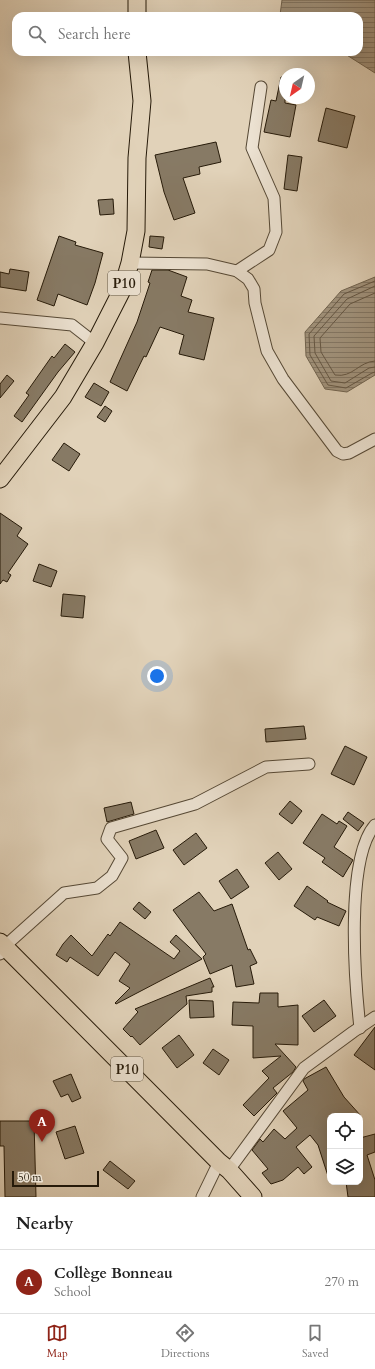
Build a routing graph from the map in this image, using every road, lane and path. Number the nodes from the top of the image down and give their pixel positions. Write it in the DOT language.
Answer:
graph roads {
  1 [pos="137,0"];
  2 [pos="137,12"];
  3 [pos="137,56"];
  4 [pos="261,86"];
  5 [pos="130,263"];
  6 [pos="237,271"];
  7 [pos="0,318"];
  8 [pos="96,343"];
  9 [pos="375,439"];
  10 [pos="0,479"];
  11 [pos="309,764"];
  12 [pos="375,825"];
  13 [pos="2,948"];
  14 [pos="375,1017"];
  15 [pos="360,1028"];
  16 [pos="224,1166"];
  17 [pos="202,1197"];
  18 [pos="253,1197"];
  1 -- 2 [label="main road"];
  3 -- 5 [label="main road, P10"];
  4 -- 6 [label="street"];
  5 -- 6 [label="street"];
  5 -- 8 [label="main road, P10"];
  6 -- 9 [label="street"];
  7 -- 8 [label="street"];
  8 -- 10 [label="main road, P10"];
  11 -- 13 [label="street"];
  12 -- 15 [label="street"];
  13 -- 16 [label="main road, P10"];
  14 -- 15 [label="street"];
  15 -- 16 [label="street"];
  16 -- 17 [label="street"];
  16 -- 18 [label="main road, P10"];
}
